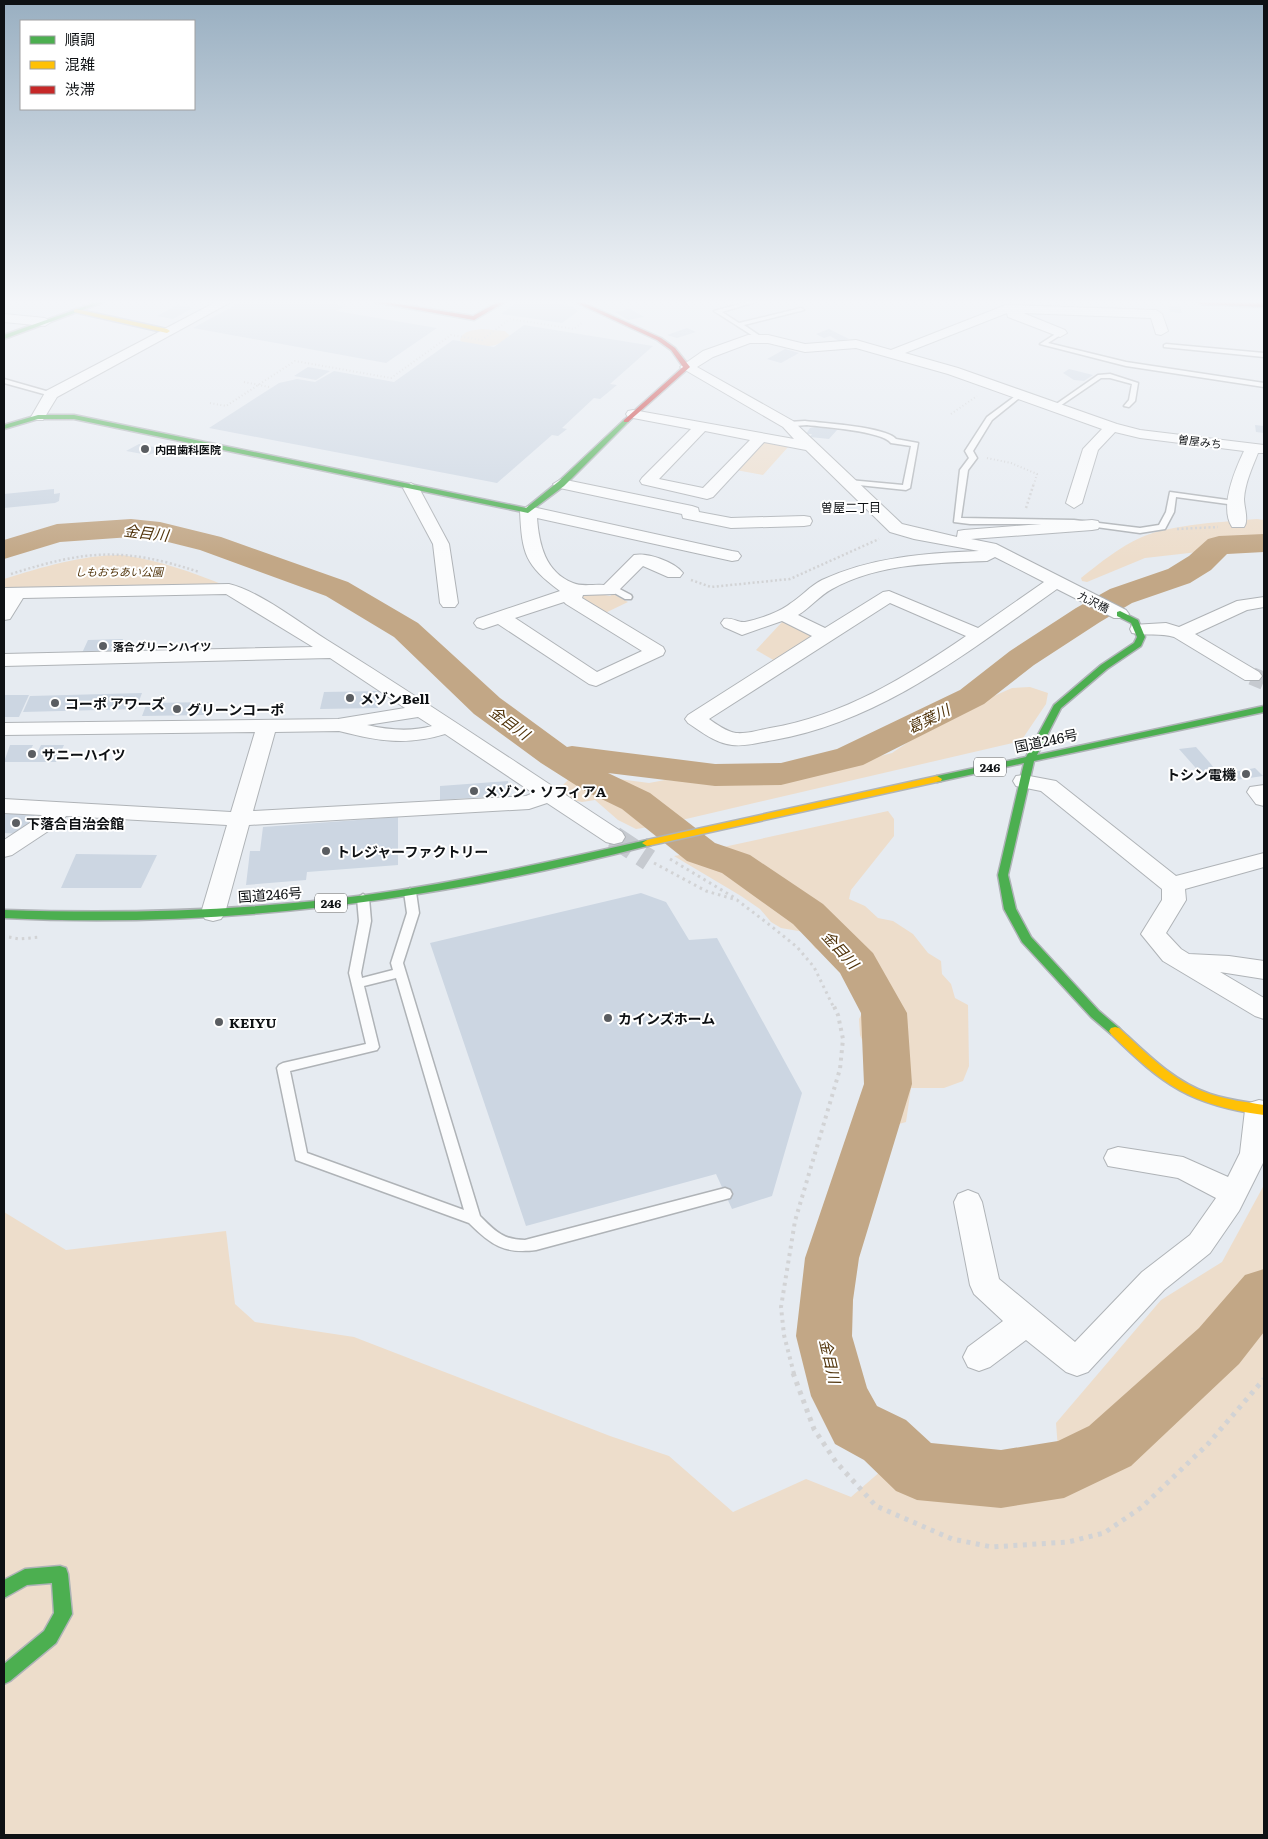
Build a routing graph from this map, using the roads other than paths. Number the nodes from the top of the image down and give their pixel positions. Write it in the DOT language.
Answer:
graph roads {
  1 [pos="29,388"];
  2 [pos="62,388"];
  3 [pos="663,388"];
  4 [pos="726,388"];
  5 [pos="1001,388"];
  6 [pos="1082,388"];
  7 [pos="1135,388"];
  8 [pos="51,394"];
  9 [pos="1020,395"];
  10 [pos="1055,406"];
  11 [pos="1126,406"];
  12 [pos="633,414"];
  13 [pos="38,417"];
  14 [pos="788,424"];
  15 [pos="4,427"];
  16 [pos="701,427"];
  17 [pos="1112,427"];
  18 [pos="760,438"];
  19 [pos="811,446"];
  20 [pos="1258,449"];
  21 [pos="850,482"];
  22 [pos="561,484"];
  23 [pos="411,488"];
  24 [pos="1235,502"];
  25 [pos="1074,503"];
  26 [pos="528,511"];
  27 [pos="689,515"];
  28 [pos="804,521"];
  29 [pos="1238,524"];
  30 [pos="1092,525"];
  31 [pos="954,540"];
  32 [pos="662,541"];
  33 [pos="1000,553"];
  34 [pos="732,556"];
  35 [pos="674,572"];
  36 [pos="1063,584"];
  37 [pos="8,587"];
  38 [pos="612,588"];
  39 [pos="572,591"];
  40 [pos="628,597"];
  41 [pos="1264,602"];
  42 [pos="449,603"];
  43 [pos="1120,614"];
  44 [pos="4,615"];
  45 [pos="783,615"];
  46 [pos="502,618"];
  47 [pos="483,623"];
  48 [pos="730,623"];
  49 [pos="1138,629"];
  50 [pos="1181,633"];
  51 [pos="978,635"];
  52 [pos="826,636"];
  53 [pos="334,652"];
  54 [pos="4,660"];
  55 [pos="1252,676"];
  56 [pos="421,709"];
  57 [pos="1264,710"];
  58 [pos="338,725"];
  59 [pos="267,726"];
  60 [pos="449,727"];
  61 [pos="4,729"];
  62 [pos="1030,758"];
  63 [pos="1024,781"];
  64 [pos="1264,791"];
  65 [pos="551,794"];
  66 [pos="1264,799"];
  67 [pos="4,806"];
  68 [pos="60,810"];
  69 [pos="238,819"];
  70 [pos="614,837"];
  71 [pos="4,850"];
  72 [pos="1264,860"];
  73 [pos="1172,885"];
  74 [pos="410,892"];
  75 [pos="363,898"];
  76 [pos="213,913"];
  77 [pos="4,914"];
  78 [pos="1182,961"];
  79 [pos="1264,970"];
  80 [pos="400,973"];
  81 [pos="356,983"];
  82 [pos="1264,1010"];
  83 [pos="1262,1110"];
  84 [pos="1118,1157"];
  85 [pos="725,1194"];
  86 [pos="1234,1194"];
  87 [pos="968,1202"];
  88 [pos="474,1219"];
  89 [pos="1026,1322"];
  90 [pos="978,1357"];
  91 [pos="4,1589"];
  92 [pos="4,1675"];
  1 -- 8 [label="lane"];
  2 -- 8 [label="street"];
  3 -- 12 [label="main road"];
  4 -- 14 [label="street"];
  5 -- 9 [label="street, 曽屋みち"];
  6 -- 10 [label="lane"];
  7 -- 11 [label="lane"];
  8 -- 13 [label="street"];
  9 -- 10 [label="street, 曽屋みち"];
  9 -- 30 [label="lane"];
  10 -- 17 [label="street, 曽屋みち"];
  12 -- 16 [label="street"];
  12 -- 22 [label="main road"];
  13 -- 15 [label="main road"];
  13 -- 23 [label="main road"];
  14 -- 19 [label="street"];
  14 -- 21 [label="lane"];
  16 -- 18 [label="street"];
  16 -- 18 [label="street"];
  17 -- 20 [label="street, 曽屋みち"];
  17 -- 25 [label="street"];
  18 -- 19 [label="street"];
  19 -- 21 [label="street"];
  20 -- 24 [label="street"];
  21 -- 31 [label="street, 九沢橋"];
  22 -- 26 [label="main road"];
  22 -- 27 [label="street"];
  23 -- 26 [label="main road"];
  23 -- 42 [label="street"];
  24 -- 29 [label="street"];
  24 -- 30 [label="lane"];
  26 -- 32 [label="street"];
  26 -- 39 [label="street"];
  27 -- 28 [label="street"];
  27 -- 32 [label="street"];
  30 -- 31 [label="street"];
  31 -- 33 [label="street, 九沢橋"];
  32 -- 34 [label="street"];
  33 -- 36 [label="street, 九沢橋"];
  33 -- 45 [label="street"];
  35 -- 38 [label="street"];
  36 -- 43 [label="street, 九沢橋"];
  36 -- 51 [label="street"];
  37 -- 44 [label="street"];
  37 -- 53 [label="street"];
  38 -- 39 [label="street"];
  38 -- 40 [label="lane"];
  39 -- 46 [label="street"];
  39 -- 46 [label="street"];
  41 -- 50 [label="street"];
  43 -- 49 [label="main road"];
  45 -- 48 [label="street"];
  45 -- 52 [label="street"];
  46 -- 47 [label="street"];
  49 -- 50 [label="street"];
  49 -- 62 [label="main road"];
  50 -- 55 [label="street"];
  51 -- 52 [label="street"];
  51 -- 52 [label="street"];
  53 -- 54 [label="street"];
  53 -- 56 [label="street"];
  56 -- 58 [label="street"];
  56 -- 60 [label="street"];
  57 -- 62 [label="main road, 国道246号 / 246"];
  58 -- 59 [label="street"];
  58 -- 60 [label="street"];
  59 -- 61 [label="street"];
  59 -- 69 [label="street"];
  60 -- 65 [label="street"];
  62 -- 63 [label="main road"];
  62 -- 74 [label="main road, 国道246号 / 246"];
  63 -- 73 [label="street"];
  63 -- 83 [label="main road"];
  64 -- 66 [label="street"];
  65 -- 69 [label="street"];
  65 -- 70 [label="street"];
  67 -- 68 [label="street"];
  68 -- 69 [label="street"];
  68 -- 71 [label="street"];
  69 -- 76 [label="street"];
  72 -- 73 [label="street"];
  73 -- 78 [label="street"];
  74 -- 75 [label="main road, 国道246号 / 246"];
  74 -- 80 [label="lane"];
  75 -- 76 [label="main road, 国道246号 / 246"];
  75 -- 81 [label="lane"];
  76 -- 77 [label="main road, 国道246号 / 246"];
  78 -- 79 [label="street"];
  78 -- 82 [label="street"];
  80 -- 81 [label="lane"];
  80 -- 88 [label="lane"];
  81 -- 88 [label="lane"];
  83 -- 86 [label="street"];
  84 -- 86 [label="street"];
  85 -- 88 [label="lane"];
  86 -- 89 [label="street"];
  87 -- 89 [label="street"];
  89 -- 90 [label="street"];
  91 -- 92 [label="main road"];
}
